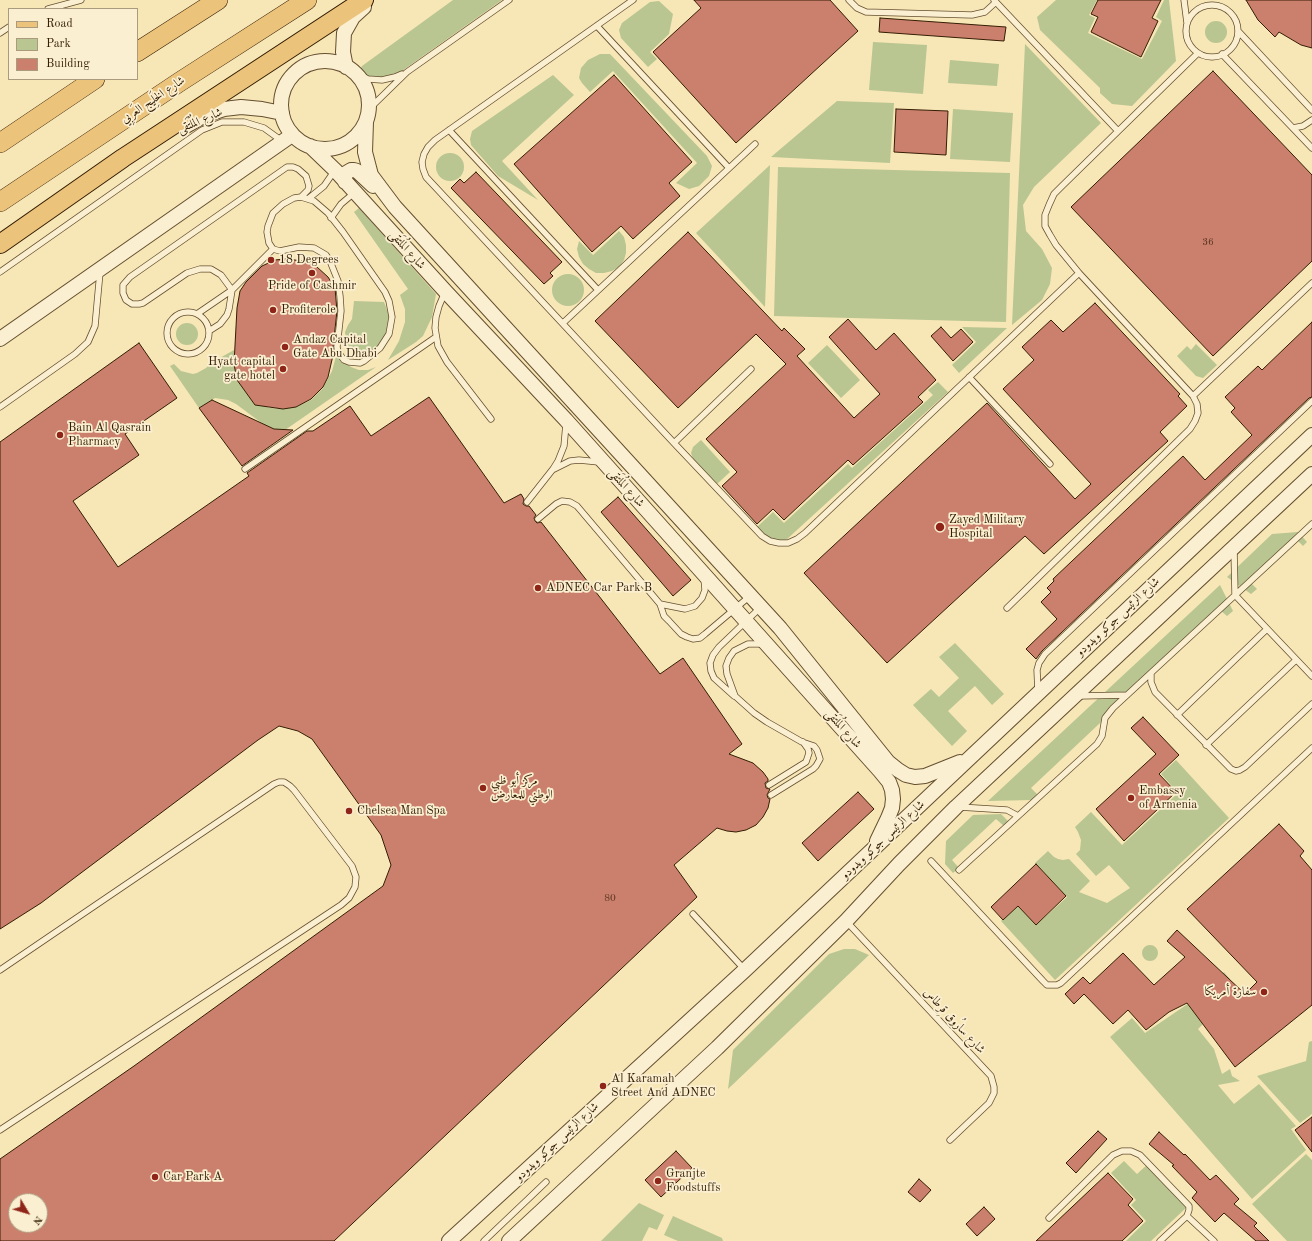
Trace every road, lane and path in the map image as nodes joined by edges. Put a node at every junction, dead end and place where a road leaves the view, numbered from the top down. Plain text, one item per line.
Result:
1 (81, 0) edge
2 (218, 0) edge
3 (307, 0) edge
4 (364, 0) edge
5 (372, 0) edge
6 (509, 0) edge
7 (634, 0) edge
8 (849, 0) edge
9 (1184, 0) edge
10 (1210, 0) edge
11 (995, 1) edge
12 (1217, 6) junction
13 (52, 8) edge
14 (597, 26) junction
15 (1187, 27) junction
16 (1238, 31) junction
17 (138, 51) edge
18 (1198, 53) junction
19 (1222, 54) junction
20 (350, 70) junction
21 (408, 72) junction
22 (94, 80) edge
23 (1312, 110) edge
24 (282, 113) junction
25 (367, 116) junction
26 (1312, 120) edge
27 (1293, 128) junction
28 (449, 130) junction
29 (1118, 131) junction
30 (287, 138) junction
31 (0, 143) edge
32 (755, 144) dead end
33 (310, 146) junction
34 (1312, 148) edge
35 (123, 158) junction
36 (729, 168) junction
37 (335, 170) junction
38 (345, 182) junction
39 (354, 193) junction
40 (301, 197) junction
41 (308, 199) junction
42 (0, 202) edge
43 (395, 207) junction
44 (331, 218) junction
45 (0, 244) edge
46 (273, 250) junction
47 (101, 268) junction
48 (0, 272) edge
49 (1079, 273) junction
50 (1312, 283) edge
51 (232, 290) junction
52 (598, 290) junction
53 (446, 292) junction
54 (197, 314) junction
55 (563, 323) junction
56 (209, 331) junction
57 (436, 337) junction
58 (0, 339) edge
59 (751, 369) dead end
60 (969, 377) junction
61 (1193, 396) junction
62 (1312, 401) edge
63 (0, 407) edge
64 (491, 419) dead end
65 (566, 420) junction
66 (1312, 434) edge
67 (674, 443) junction
68 (605, 464) junction
69 (1050, 464) dead end
70 (245, 469) dead end
71 (553, 469) junction
72 (1312, 474) edge
73 (527, 502) dead end
74 (538, 519) dead end
75 (1312, 524) edge
76 (1234, 547) junction
77 (704, 574) junction
78 (1235, 595) junction
79 (751, 596) junction
80 (660, 604) junction
81 (761, 607) junction
82 (1007, 608) dead end
83 (736, 609) junction
84 (746, 620) junction
85 (1267, 629) junction
86 (767, 644) junction
87 (1296, 660) junction
88 (1152, 673) junction
89 (1312, 676) edge
90 (1039, 693) junction
91 (1127, 695) junction
92 (735, 696) junction
93 (1076, 696) junction
94 (1312, 704) edge
95 (1177, 715) junction
96 (802, 742) junction
97 (1206, 745) junction
98 (1312, 748) edge
99 (969, 759) junction
100 (769, 784) dead end
101 (771, 795) dead end
102 (956, 807) junction
103 (1018, 816) junction
104 (874, 849) junction
105 (931, 861) dead end
106 (959, 870) dead end
107 (692, 914) dead end
108 (846, 921) junction
109 (0, 970) edge
110 (745, 970) junction
111 (0, 1130) edge
112 (950, 1140) dead end
113 (546, 1182) dead end
114 (1187, 1216) junction
115 (1049, 1218) dead end
116 (449, 1241) edge
117 (484, 1241) edge
118 (509, 1241) edge
119 (1160, 1241) edge
120 (1214, 1241) edge

1 - 13 lane
2 - 17 highway
3 - 42 highway, شارع الخَلِيج العَربِي
4 - 35 main road
5 - 20 street
6 - 21 lane
7 - 14 lane
8 - 11 lane
9 - 15 lane
10 - 12 lane
11 - 29 lane
12 - 15 lane
12 - 16 lane
14 - 28 lane
14 - 36 lane
15 - 18 lane
16 - 19 lane
16 - 23 lane
18 - 19 lane
18 - 29 lane
19 - 27 lane
20 - 21 lane
20 - 24 street
20 - 25 street
21 - 25 lane
22 - 31 highway
24 - 30 street
24 - 35 street, شارع المُلْتَقى
25 - 33 street
25 - 43 street, شارع المُلتَقى
26 - 27 lane
27 - 34 lane
28 - 52 lane
28 - 55 lane
29 - 49 lane
30 - 33 street
30 - 47 street
30 - 48 lane
32 - 36 lane
33 - 37 street, شارع المُلتَقى
35 - 45 main road
36 - 52 lane
37 - 38 street, شارع المُلتَقى
37 - 41 lane
38 - 39 street, شارع المُلتَقى
38 - 43 street
39 - 44 lane
39 - 53 street, شارع المُلتَقى
40 - 41 lane
40 - 46 lane
40 - 51 lane
41 - 44 lane
43 - 79 street, شارع المُلتَقى
44 - 46 lane
46 - 51 lane
47 - 58 street
47 - 63 lane
49 - 60 lane
49 - 61 lane
50 - 61 lane
51 - 54 lane
51 - 56 lane
52 - 55 lane
53 - 57 lane
53 - 65 street, شارع المُلتَقى
54 - 56 lane
54 - 56 lane
55 - 67 lane
57 - 64 lane
57 - 70 lane
59 - 67 lane
60 - 67 lane
60 - 69 lane
61 - 82 lane
62 - 90 lane
65 - 68 street, شارع المُلتَقى
65 - 71 lane
66 - 90 street, شارع الرئيس جوكو ويدودو
68 - 71 lane
68 - 77 street, شارع المُلتَقى
71 - 73 lane
72 - 76 street
74 - 80 lane
75 - 78 lane
76 - 78 lane
76 - 93 street
77 - 80 lane
77 - 83 street, شارع المُلتَقى
78 - 85 lane
78 - 88 lane
79 - 81 street, شارع المُلتَقى
79 - 83 lane
80 - 83 lane
81 - 84 lane
81 - 99 street, شارع المُلتَقى
83 - 84 street, شارع المُلتَقى
84 - 86 street, شارع المُلتَقى
84 - 92 lane
85 - 87 lane
85 - 95 lane
86 - 92 lane
86 - 104 street, شارع المُلتَقى
87 - 89 lane
87 - 97 lane
88 - 91 lane
88 - 95 lane
90 - 99 street, شارع الرئيس جوكو ويدودو
91 - 93 lane
91 - 103 lane
92 - 96 lane
93 - 102 street
94 - 97 lane
95 - 97 lane
96 - 100 lane
96 - 101 lane
98 - 105 lane
99 - 104 street, شارع الرئيس جوكو ويدودو
102 - 103 lane
102 - 108 street
103 - 106 lane
104 - 110 street, شارع الرئيس جوكو ويدودو
107 - 110 lane
108 - 112 lane, شارع سارُوق قِرطاس
108 - 118 street
109 - 111 lane
110 - 116 street, شارع الرئيس جوكو ويدودو
113 - 117 lane
114 - 115 lane
114 - 119 lane
114 - 120 lane

